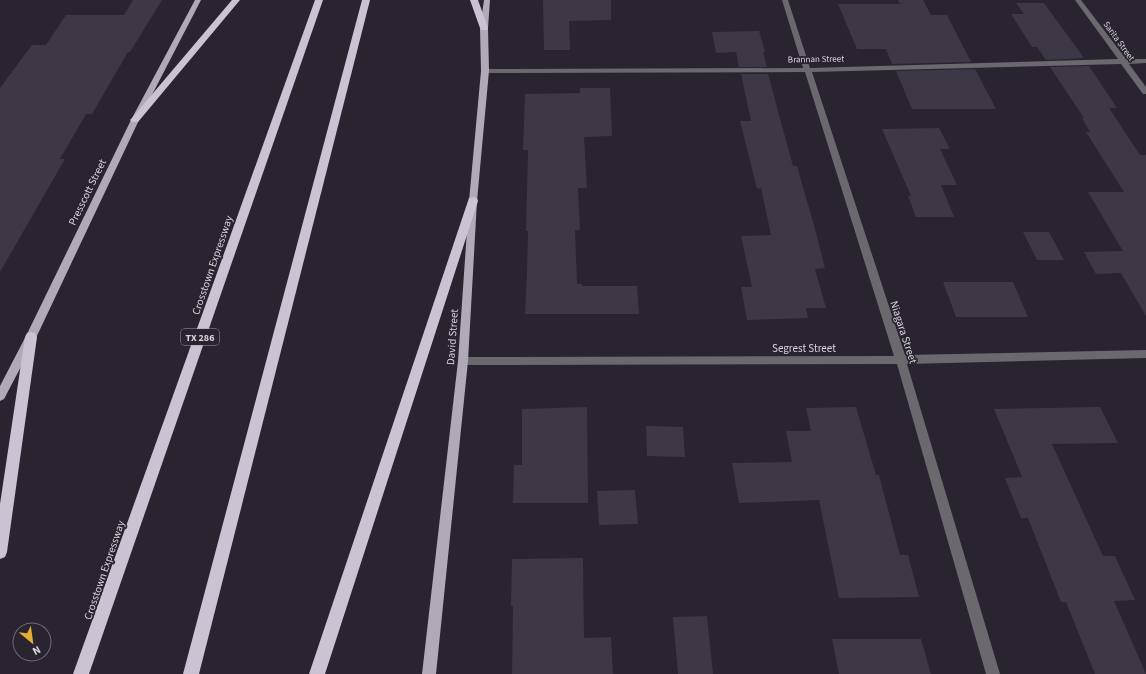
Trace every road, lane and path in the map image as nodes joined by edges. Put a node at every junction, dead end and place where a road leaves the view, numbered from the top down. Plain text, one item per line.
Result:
1 (198, 0) edge
2 (236, 0) edge
3 (319, 0) edge
4 (366, 0) edge
5 (474, 0) edge
6 (487, 0) edge
7 (785, 0) edge
8 (1078, 0) edge
9 (484, 28) junction
10 (1122, 61) junction
11 (1146, 61) edge
12 (808, 70) junction
13 (486, 71) junction
14 (1146, 92) edge
15 (135, 120) junction
16 (472, 201) junction
17 (31, 337) junction
18 (1146, 354) edge
19 (463, 360) junction
20 (901, 360) junction
21 (0, 396) edge
22 (0, 552) edge
23 (81, 674) edge
24 (191, 674) edge
25 (317, 674) edge
26 (429, 674) edge
27 (993, 674) edge

1 - 15 main road, Presscott Street
2 - 15 highway
3 - 23 highway, Crosstown Expressway / TX 286
4 - 24 highway
5 - 9 highway
6 - 9 main road, David Street
7 - 12 street, Niagara Street
8 - 10 street, Sarita Street
9 - 13 main road, David Street
10 - 11 street, Brannan Street
10 - 12 street, Brannan Street
10 - 14 street, Sarita Street
12 - 13 street, Brannan Street
12 - 20 street, Niagara Street
13 - 16 main road, David Street
15 - 17 main road, Presscott Street
16 - 19 main road, David Street
16 - 25 highway
17 - 21 main road, Presscott Street
17 - 22 highway
18 - 20 street, Segrest Street
19 - 20 street, Segrest Street
19 - 26 main road, David Street
20 - 27 street, Niagara Street

